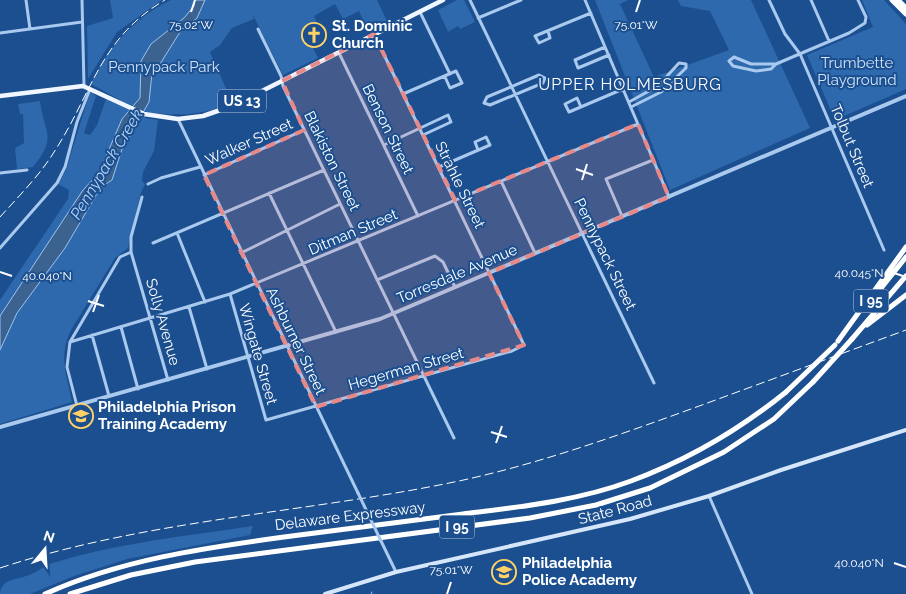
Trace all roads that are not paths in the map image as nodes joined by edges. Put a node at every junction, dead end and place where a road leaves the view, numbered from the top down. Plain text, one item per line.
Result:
1 (26, 0) edge
2 (82, 0) edge
3 (444, 0) edge
4 (470, 0) edge
5 (521, 0) edge
6 (585, 0) edge
7 (770, 0) edge
8 (811, 0) edge
9 (858, 0) edge
10 (892, 0) edge
11 (898, 0) edge
12 (906, 8) edge
13 (420, 12) junction
14 (591, 13) junction
15 (906, 14) edge
16 (478, 18) junction
17 (82, 22) junction
18 (30, 29) junction
19 (258, 29) dead end
20 (548, 31) junction
21 (0, 33) edge
22 (374, 34) junction
23 (829, 41) junction
24 (605, 47) junction
25 (338, 52) junction
26 (800, 54) junction
27 (609, 55) junction
28 (776, 64) junction
29 (450, 74) junction
30 (445, 77) junction
31 (282, 81) junction
32 (84, 86) junction
33 (512, 86) junction
34 (90, 88) junction
35 (623, 89) junction
36 (403, 94) junction
37 (516, 94) junction
38 (0, 96) edge
39 (906, 96) edge
40 (628, 102) junction
41 (581, 107) junction
42 (631, 107) junction
43 (178, 119) junction
44 (638, 124) junction
45 (832, 127) junction
46 (420, 129) junction
47 (304, 130) junction
48 (423, 135) junction
49 (384, 145) junction
50 (478, 150) junction
51 (653, 160) junction
52 (548, 161) junction
53 (200, 167) junction
54 (439, 167) junction
55 (27, 170) dead end
56 (324, 170) junction
57 (0, 173) edge
58 (204, 175) junction
59 (500, 181) junction
60 (148, 184) dead end
61 (269, 193) junction
62 (142, 197) dead end
63 (669, 197) junction
64 (455, 200) junction
65 (340, 204) junction
66 (222, 212) junction
67 (418, 216) junction
68 (622, 216) junction
69 (287, 230) junction
70 (177, 233) junction
71 (582, 233) junction
72 (358, 241) junction
73 (153, 243) dead end
74 (906, 247) edge
75 (0, 248) edge
76 (884, 250) dead end
77 (131, 252) junction
78 (241, 252) junction
79 (535, 253) junction
80 (906, 257) edge
81 (304, 265) junction
82 (489, 272) junction
83 (906, 276) edge
84 (377, 280) junction
85 (256, 284) junction
86 (455, 287) junction
87 (230, 294) junction
88 (906, 295) edge
89 (206, 302) junction
90 (189, 307) junction
91 (393, 313) junction
92 (150, 318) junction
93 (121, 327) junction
94 (336, 332) junction
95 (92, 335) junction
96 (854, 337) junction
97 (70, 342) junction
98 (836, 343) junction
99 (524, 345) joint
100 (286, 346) junction
101 (247, 357) junction
102 (207, 369) junction
103 (424, 376) junction
104 (168, 380) junction
105 (654, 383) dead end
106 (138, 389) junction
107 (110, 396) junction
108 (77, 406) junction
109 (316, 407) junction
110 (265, 420) joint
111 (0, 427) edge
112 (906, 430) edge
113 (454, 438) dead end
114 (709, 496) junction
115 (396, 572) junction
116 (45, 594) edge
117 (70, 594) edge
118 (325, 594) edge
119 (752, 594) edge

1 - 18 street
2 - 17 street
3 - 13 main road, US 13
4 - 16 street, Pennypack Street
5 - 16 street
6 - 14 street
7 - 26 street, Tolbut Street
8 - 23 street
9 - 23 street
10 - 15 highway
11 - 12 highway
13 - 22 main road, US 13
13 - 29 street
14 - 20 street
14 - 24 street
16 - 33 street, Pennypack Street
17 - 18 street
17 - 32 street
18 - 21 street
19 - 31 street, Blakiston Street
20 - 20 street
22 - 25 main road, US 13
22 - 36 street, Strahle Street
23 - 26 street
24 - 27 street
24 - 27 street
25 - 31 main road, US 13
25 - 49 street, Benson Street
26 - 28 street
26 - 45 street, Tolbut Street
27 - 35 street
28 - 28 street
29 - 30 street
29 - 30 street
30 - 36 street
31 - 43 main road, US 13
31 - 47 street, Blakiston Street
32 - 34 main road, US 13
32 - 38 main road, US 13
33 - 37 street, Pennypack Street
33 - 37 street
33 - 37 street
34 - 43 main road, US 13
34 - 75 street
35 - 40 street
35 - 41 street
36 - 46 street, Strahle Street
37 - 52 street, Pennypack Street
39 - 45 street, Torresdale Avenue
40 - 42 street
40 - 42 street
41 - 41 street
42 - 44 street
43 - 53 street, Ashburner Street
44 - 51 street
44 - 52 street, Ditman Street
45 - 63 street, Torresdale Avenue
45 - 76 street, Tolbut Street
46 - 48 street, Strahle Street
46 - 48 street
46 - 49 street
47 - 56 street, Blakiston Street
47 - 58 street, Walker Street
48 - 54 street, Strahle Street
49 - 67 street, Benson Street
50 - 50 street
50 - 54 street
51 - 63 street
51 - 68 street
52 - 59 street, Ditman Street
52 - 71 street, Pennypack Street
53 - 58 street, Ashburner Street
53 - 60 street, Walker Street
54 - 64 street, Strahle Street
55 - 57 street
56 - 61 street
56 - 65 street, Blakiston Street
58 - 66 street, Ashburner Street
59 - 64 street, Ditman Street
59 - 79 street
61 - 66 street
61 - 69 street
62 - 77 street
63 - 68 street, Torresdale Avenue
64 - 67 street, Ditman Street
64 - 82 street, Strahle Street
65 - 69 street
65 - 72 street, Blakiston Street
66 - 70 street
66 - 78 street, Ashburner Street
67 - 72 street, Ditman Street
68 - 71 street, Torresdale Avenue
69 - 78 street
69 - 81 street
70 - 73 street
70 - 89 street
71 - 79 street, Torresdale Avenue
71 - 105 street, Pennypack Street
72 - 81 street, Ditman Street
72 - 84 street, Blakiston Street
74 - 98 highway
77 - 92 street, Solly Avenue
77 - 97 street
78 - 85 street, Ashburner Street
79 - 82 street, Torresdale Avenue
80 - 98 highway, Delaware Expressway / I 95
81 - 85 street, Ditman Street
81 - 94 street
82 - 86 street, Torresdale Avenue
82 - 99 street, Strahle Street
83 - 96 highway, Delaware Expressway / I 95
84 - 86 street
84 - 91 street, Blakiston Street
85 - 87 street, Ditman Street
85 - 100 street, Ashburner Street
86 - 91 street, Torresdale Avenue
87 - 89 street, Ditman Street
87 - 101 street, Wingate Street
88 - 96 highway
89 - 90 street, Ditman Street
90 - 92 street, Ditman Street
90 - 102 street
91 - 94 street, Torresdale Avenue
91 - 103 street, Blakiston Street
92 - 93 street, Ditman Street
92 - 104 street, Solly Avenue
93 - 95 street, Ditman Street
93 - 106 street
94 - 100 street, Torresdale Avenue
95 - 97 street, Ditman Street
95 - 107 street
96 - 117 highway, Delaware Expressway / I 95, bridge
97 - 108 street
98 - 116 highway, Delaware Expressway / I 95, bridge
99 - 103 street, Hegerman Street
100 - 101 street, Torresdale Avenue
100 - 109 street, Ashburner Street
101 - 102 street, Torresdale Avenue
101 - 110 street, Wingate Street
102 - 104 street, Torresdale Avenue
103 - 109 street, Hegerman Street
103 - 113 street, Blakiston Street
104 - 106 street, Torresdale Avenue
106 - 107 street, Torresdale Avenue
107 - 108 street, Torresdale Avenue
108 - 111 street, Torresdale Avenue
109 - 110 street, Hegerman Street
109 - 115 street, Ashburner Street, bridge
112 - 114 main road, State Road
114 - 115 main road, State Road
114 - 119 street
115 - 118 main road, State Road

